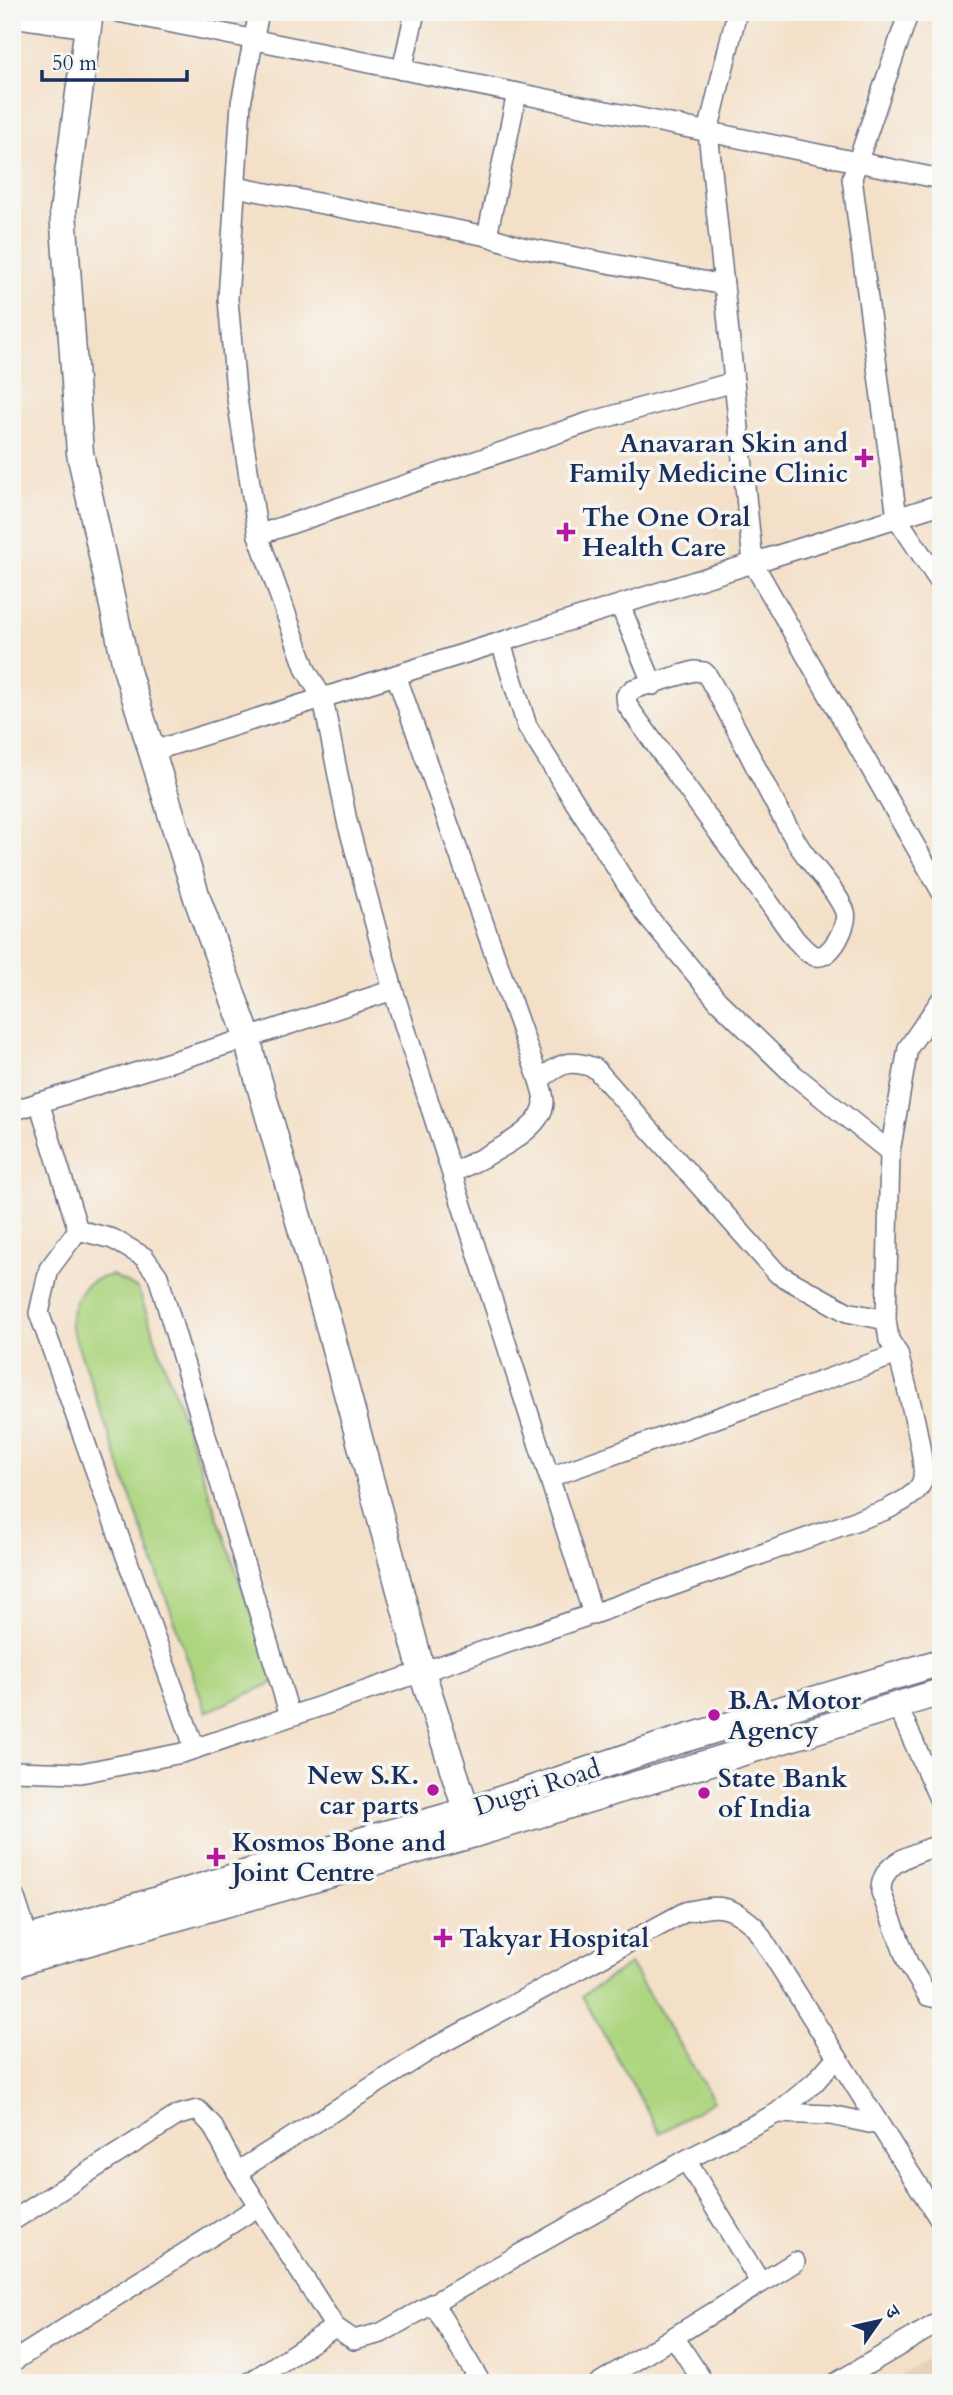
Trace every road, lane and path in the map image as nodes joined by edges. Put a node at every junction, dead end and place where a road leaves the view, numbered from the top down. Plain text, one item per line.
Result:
1 (118, 12) edge
2 (259, 12) edge
3 (415, 12) edge
4 (737, 12) edge
5 (909, 12) edge
6 (12, 17) edge
7 (89, 20) edge
8 (254, 40) junction
9 (402, 70) junction
10 (517, 93) junction
11 (708, 132) junction
12 (857, 162) junction
13 (941, 179) edge
14 (236, 187) junction
15 (487, 236) junction
16 (724, 285) junction
17 (734, 382) junction
18 (941, 505) edge
19 (897, 518) junction
20 (258, 535) junction
21 (753, 564) junction
22 (941, 584) edge
23 (620, 605) junction
24 (501, 643) junction
25 (397, 676) junction
26 (653, 685) junction
27 (323, 699) junction
28 (150, 752) junction
29 (941, 891) edge
30 (393, 990) junction
31 (941, 1000) edge
32 (248, 1038) junction
33 (539, 1080) junction
34 (39, 1102) junction
35 (12, 1111) edge
36 (890, 1152) junction
37 (453, 1173) junction
38 (78, 1230) junction
39 (886, 1320) junction
40 (898, 1354) junction
41 (551, 1477) junction
42 (593, 1614) junction
43 (941, 1662) edge
44 (422, 1672) junction
45 (941, 1692) edge
46 (897, 1705) junction
47 (290, 1716) junction
48 (195, 1749) junction
49 (12, 1772) edge
50 (941, 1803) edge
51 (471, 1822) junction
52 (941, 1844) edge
53 (12, 1900) edge
54 (20, 1952) edge
55 (941, 1999) edge
56 (837, 2057) junction
57 (777, 2113) junction
58 (879, 2125) junction
59 (687, 2160) junction
60 (237, 2172) junction
61 (259, 2206) junction
62 (12, 2221) edge
63 (941, 2222) edge
64 (795, 2262) dead end
65 (760, 2282) junction
66 (433, 2304) junction
67 (941, 2321) edge
68 (335, 2328) junction
69 (674, 2337) junction
70 (12, 2362) edge
71 (249, 2383) edge
72 (481, 2383) edge
73 (598, 2383) edge
74 (704, 2383) edge
75 (836, 2383) edge

1 - 8 street
2 - 8 street
3 - 9 street
4 - 11 street
5 - 12 street
6 - 7 street
7 - 28 street
8 - 9 street
8 - 14 street
9 - 10 street
10 - 11 street
10 - 15 street
11 - 12 street
11 - 16 street
12 - 13 street
12 - 19 street
14 - 15 street
14 - 20 street
15 - 16 street
16 - 17 street
17 - 20 street
17 - 21 street
18 - 19 street
19 - 21 street
19 - 22 street
20 - 27 street
21 - 23 street
21 - 29 street
23 - 24 street
23 - 26 street
24 - 25 street
24 - 36 street
25 - 27 street
25 - 33 street
26 - 26 street
27 - 28 street
27 - 30 street
28 - 32 street
30 - 32 street
30 - 37 street
31 - 36 street
32 - 34 street
32 - 44 street
33 - 37 street
33 - 39 street
34 - 35 street
34 - 38 street
36 - 39 street
37 - 41 street
38 - 47 street
38 - 48 street
39 - 40 street
40 - 41 street
40 - 42 street
41 - 42 street
42 - 44 street
43 - 51 street, Dugri Road
44 - 47 street
44 - 51 street
45 - 46 street, Dugri Road
46 - 50 street
46 - 51 street, Dugri Road
47 - 48 street
48 - 49 street
51 - 54 street, Dugri Road
52 - 55 street
53 - 54 street
56 - 57 street
56 - 58 street
56 - 60 street
57 - 58 street
57 - 59 street
58 - 63 street
59 - 65 street
59 - 66 street
60 - 61 street
60 - 62 street
61 - 68 street
61 - 70 street
64 - 65 street
65 - 69 street
66 - 68 street
66 - 72 street
67 - 75 street
68 - 71 street
69 - 73 street
69 - 74 street

